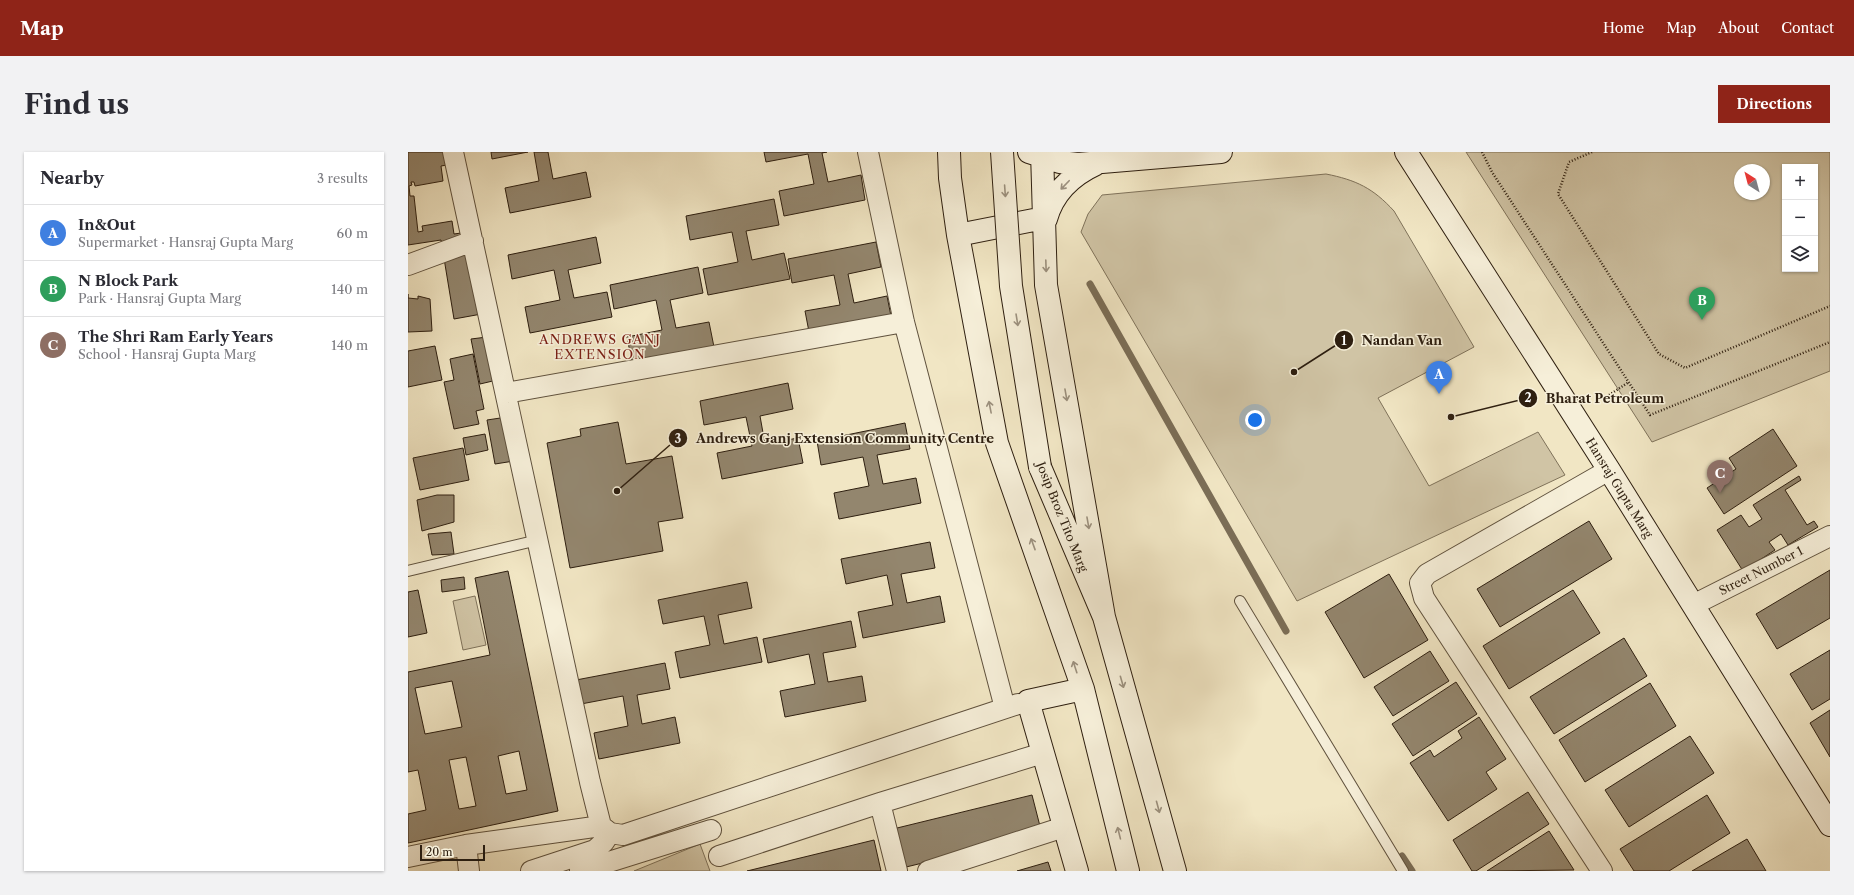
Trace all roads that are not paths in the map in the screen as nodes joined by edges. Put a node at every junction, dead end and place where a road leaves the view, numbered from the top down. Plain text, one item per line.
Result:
1 (453, 152) edge
2 (868, 152) edge
3 (949, 152) edge
4 (1002, 152) edge
5 (1221, 152) edge
6 (1406, 152) edge
7 (1037, 154) edge
8 (1097, 164) junction
9 (1044, 223) junction
10 (958, 234) junction
11 (474, 241) junction
12 (408, 265) edge
13 (904, 322) junction
14 (506, 393) junction
15 (1609, 470) junction
16 (1830, 536) edge
17 (538, 540) junction
18 (408, 571) edge
19 (1240, 601) dead end
20 (1693, 605) junction
21 (1104, 617) junction
22 (1082, 689) junction
23 (1028, 701) junction
24 (1005, 708) junction
25 (1043, 753) junction
26 (880, 803) junction
27 (705, 808) junction
28 (1830, 825) edge
29 (1064, 827) junction
30 (606, 829) junction
31 (711, 830) junction
32 (466, 845) junction
33 (408, 857) edge
34 (722, 863) edge
35 (469, 871) edge
36 (531, 871) edge
37 (580, 871) edge
38 (897, 871) edge
39 (928, 871) edge
40 (1077, 871) edge
41 (1128, 871) edge
42 (1175, 871) edge
43 (1403, 871) edge
44 (1602, 871) edge

1 - 11 street
2 - 13 street
3 - 10 main road
4 -> 21 main road, Josip Broz Tito Marg, bridge
5 - 8 main road
6 - 15 main road, Hansraj Gupta Marg
7 - 8 main road
7 - 9 main road
8 -> 9 main road
9 - 10 main road
9 -> 21 main road
22 -> 10 main road
11 - 12 street
11 - 14 street
13 - 14 street
13 - 24 street
14 - 17 street
15 - 20 main road, Hansraj Gupta Marg
15 - 44 street
16 - 20 street, Street Number 1
17 - 18 lane
17 - 30 street
19 - 43 lane
20 - 28 main road, Hansraj Gupta Marg
21 -> 42 main road, Josip Broz Tito Marg
22 - 23 main road
41 -> 22 main road
23 - 24 street
23 - 25 main road
24 - 27 street
25 - 26 street
25 - 29 main road
26 - 34 street
26 - 38 street
27 - 30 street
27 - 31 street
29 - 39 street
29 - 40 main road
30 - 32 street
30 - 36 street
31 - 34 street
31 - 37 street
32 - 33 street
32 - 35 street

